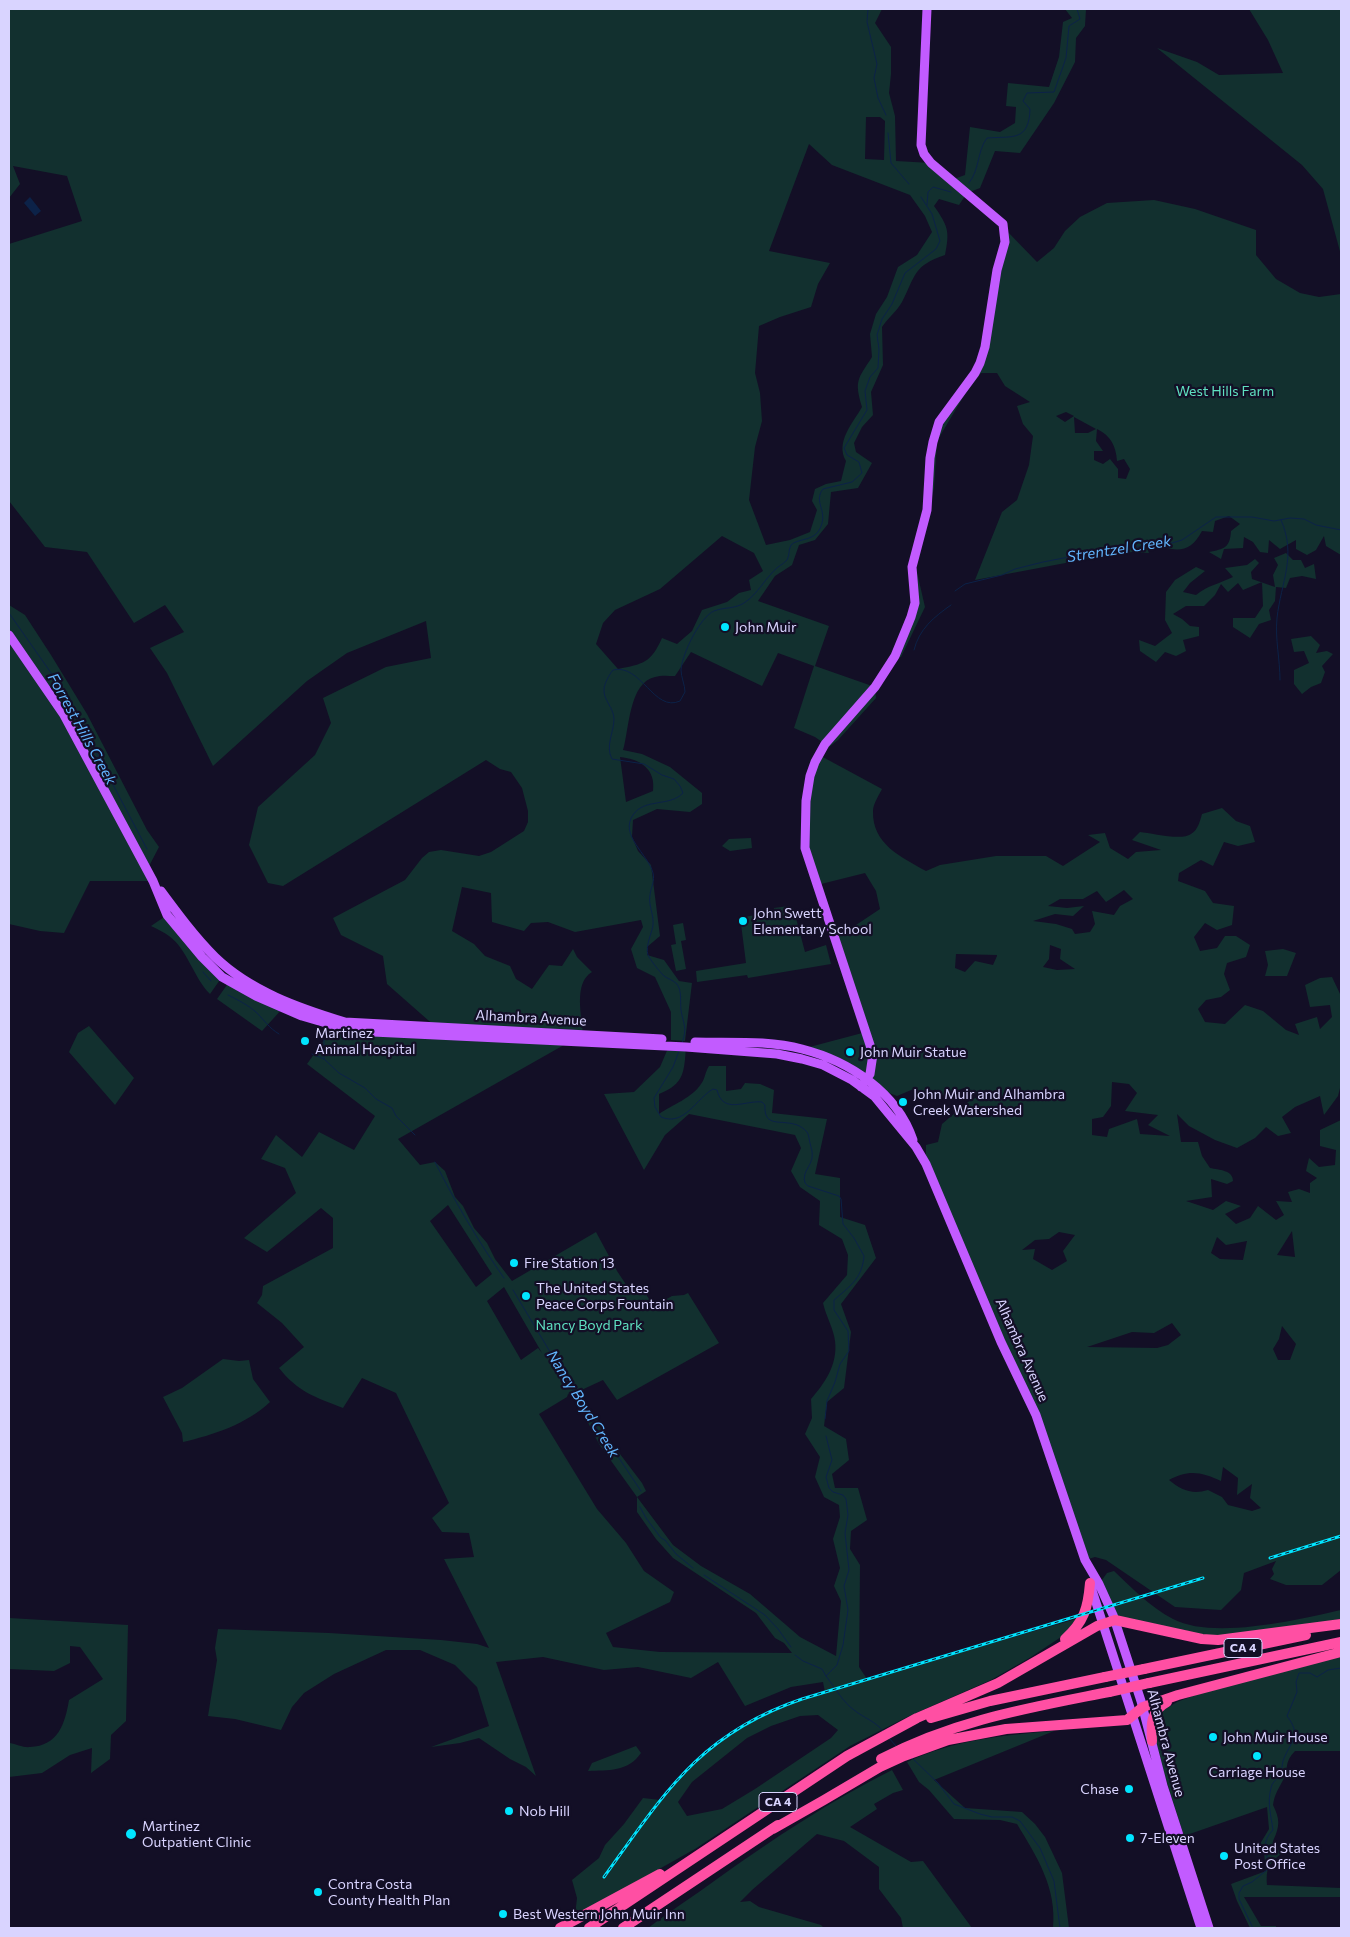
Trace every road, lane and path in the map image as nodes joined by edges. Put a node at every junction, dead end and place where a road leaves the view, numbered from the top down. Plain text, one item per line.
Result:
1 (928, 9) edge
2 (9, 635) edge
3 (864, 1083) junction
4 (1089, 1568) junction
5 (1090, 1583) junction
6 (1115, 1620) junction
7 (1103, 1625) junction
8 (1341, 1626) edge
9 (1341, 1642) edge
10 (1051, 1652) junction
11 (1341, 1652) edge
12 (1178, 1695) junction
13 (1143, 1707) junction
14 (1132, 1716) junction
15 (906, 1726) junction
16 (1152, 1741) junction
17 (914, 1747) junction
18 (690, 1860) junction
19 (685, 1887) junction
20 (560, 1928) edge
21 (589, 1928) edge
22 (623, 1928) edge
23 (636, 1928) edge
24 (1201, 1928) edge
25 (1209, 1928) edge

1 - 3 main road
2 - 3 main road, Alhambra Avenue
3 - 4 main road, Alhambra Avenue
4 - 5 main road, Alhambra Avenue
4 - 6 main road, Alhambra Avenue
5 - 7 main road, Alhambra Avenue
5 - 10 highway
6 - 7 highway
6 - 8 highway
6 - 13 main road, Alhambra Avenue
7 - 10 highway
7 - 14 main road, Alhambra Avenue
8 - 15 highway, CA 4, bridge
9 - 17 highway, CA 4, bridge
10 - 15 highway
11 - 12 highway
12 - 13 highway
12 - 16 highway
13 - 14 highway
13 - 16 main road, Alhambra Avenue
14 - 17 highway
14 - 24 main road, Alhambra Avenue
15 - 18 highway, CA 4
16 - 25 main road, Alhambra Avenue
17 - 19 highway, CA 4
18 - 20 highway
18 - 21 highway, CA 4
19 - 22 highway, CA 4
19 - 23 highway

